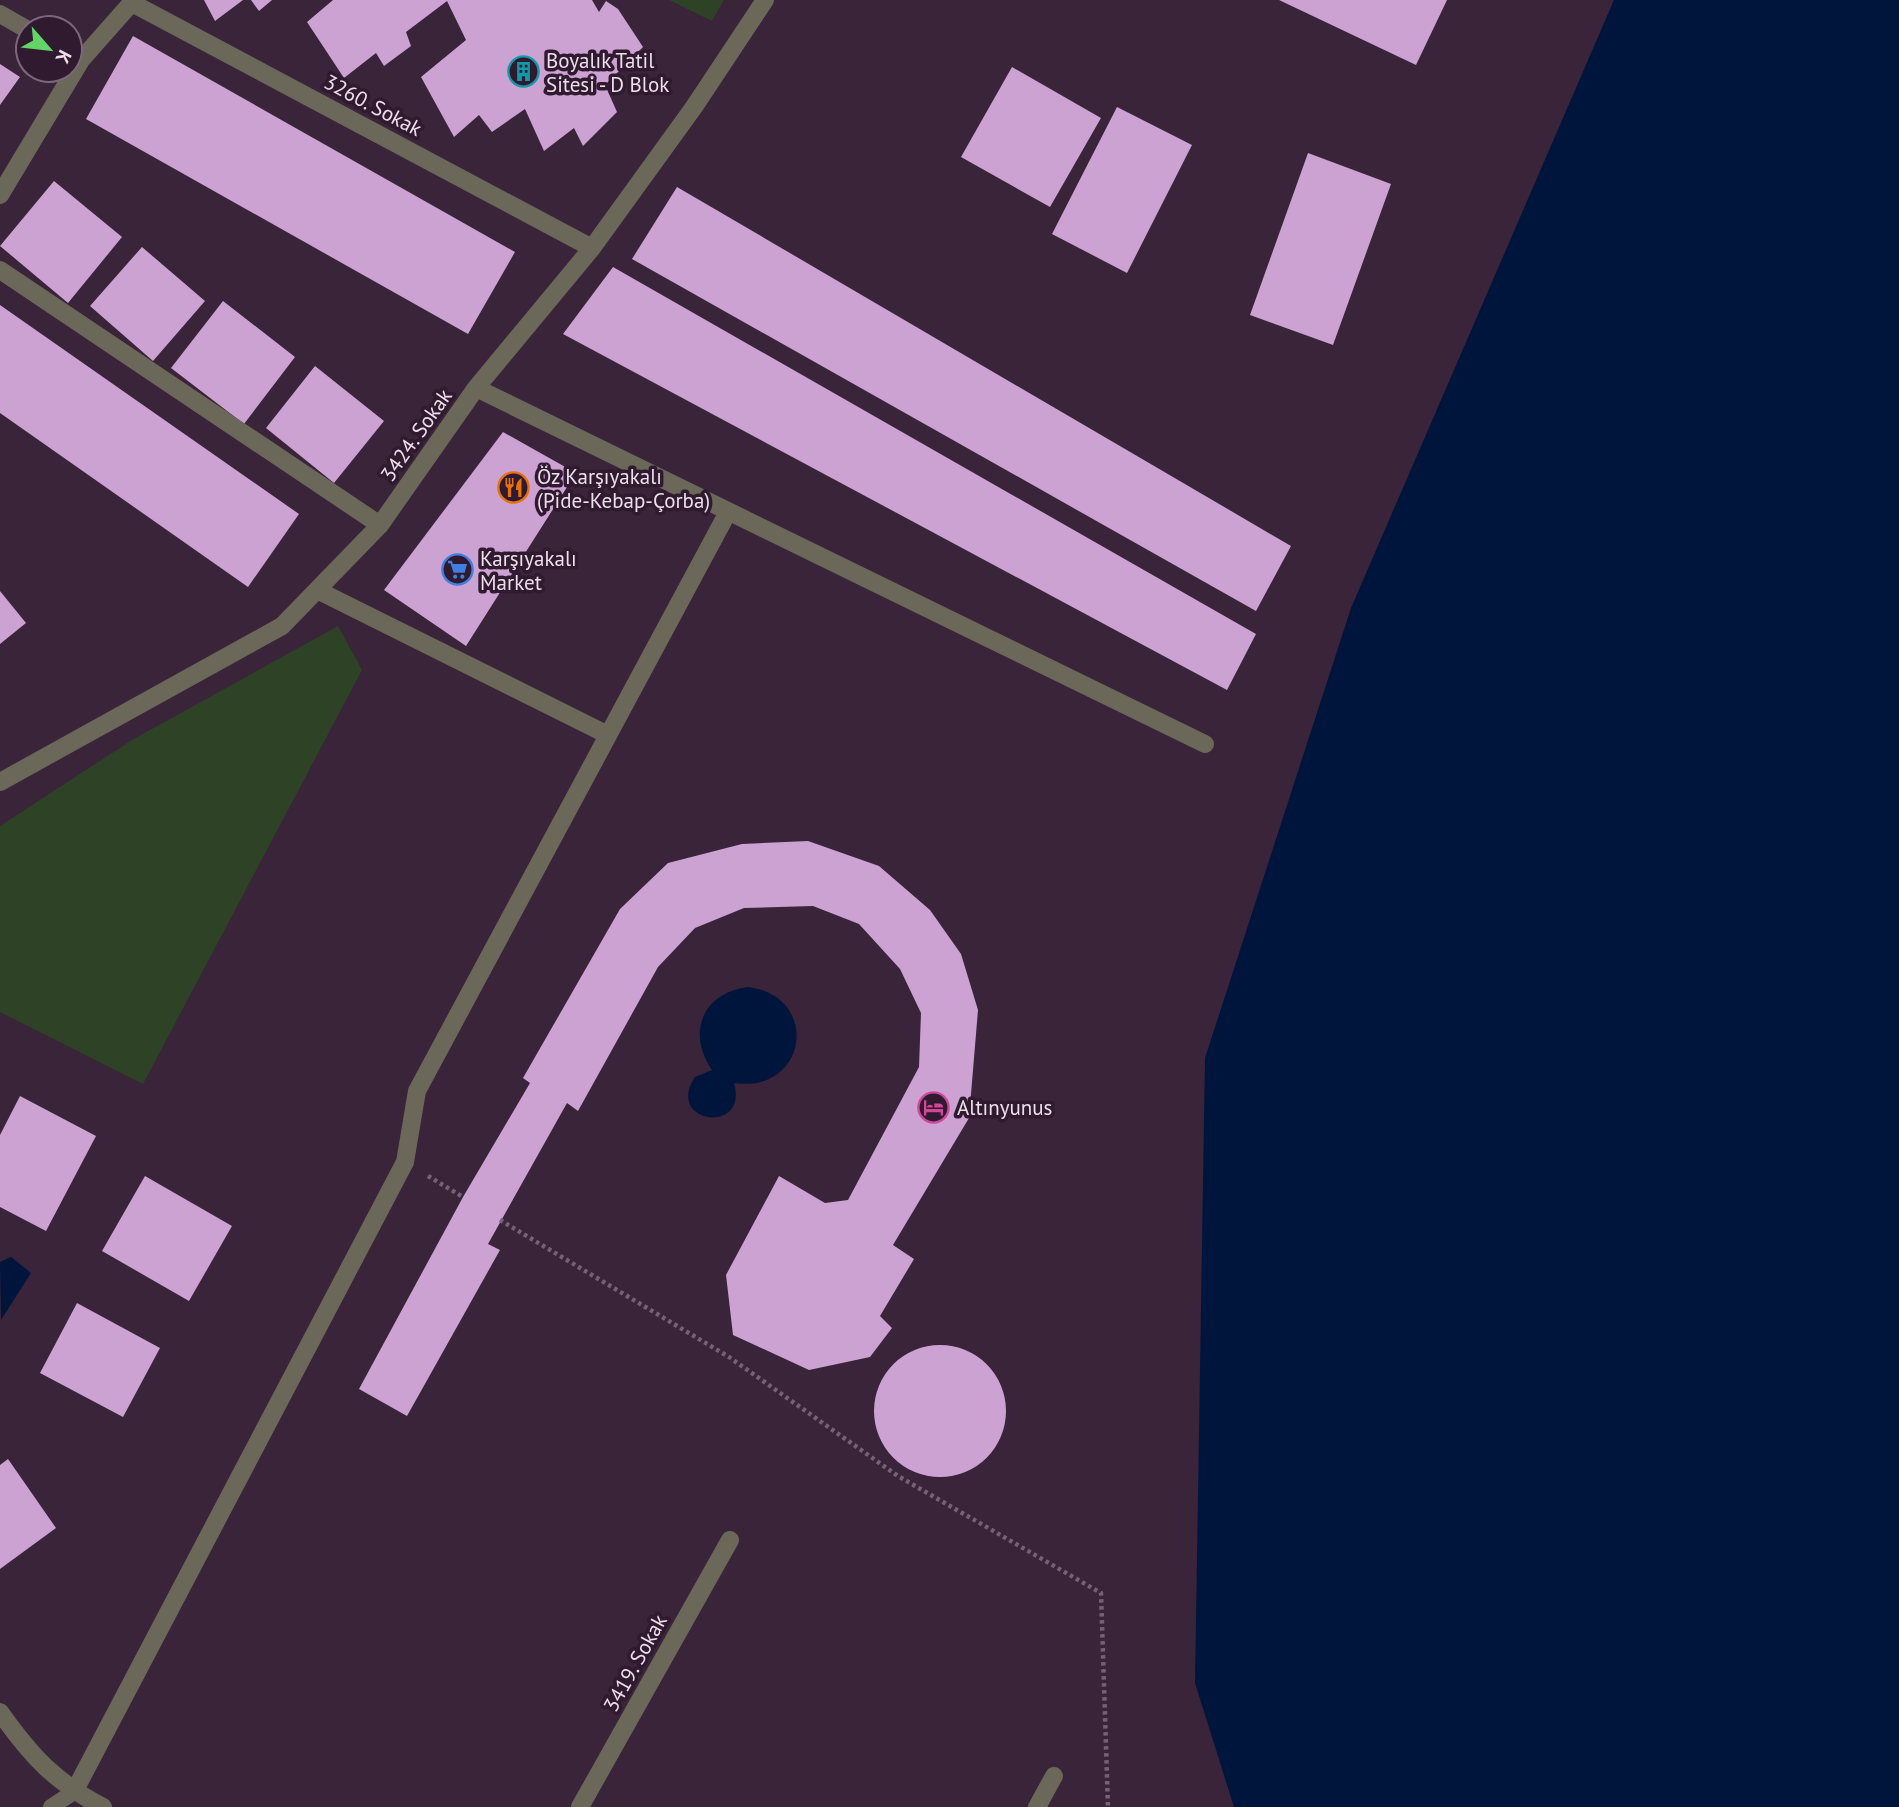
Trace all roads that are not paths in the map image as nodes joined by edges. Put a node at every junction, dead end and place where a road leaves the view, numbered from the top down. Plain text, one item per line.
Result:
1 (765, 0) edge
2 (133, 1) edge
3 (84, 48) edge
4 (60, 84) edge
5 (0, 195) edge
6 (592, 248) junction
7 (0, 270) edge
8 (476, 388) junction
9 (728, 512) junction
10 (380, 525) junction
11 (317, 590) junction
12 (608, 735) junction
13 (1205, 744) dead end
14 (0, 782) edge
15 (730, 1541) dead end
16 (0, 1712) edge
17 (1054, 1776) dead end
18 (74, 1792) junction
19 (51, 1807) edge
20 (103, 1807) edge
21 (580, 1807) edge
22 (1037, 1807) edge

1 - 6 street, 3424. Sokak
2 - 3 street
2 - 6 street, 3260. Sokak
4 - 5 street
6 - 8 street, 3424. Sokak
7 - 10 street
8 - 9 street
8 - 10 street, 3424. Sokak
9 - 12 street
9 - 13 street
10 - 11 street, 3424. Sokak
11 - 12 street
11 - 14 street, 3424. Sokak
12 - 18 street
15 - 21 street, 3419. Sokak
16 - 18 street
17 - 22 street
18 - 19 lane
18 - 20 street

